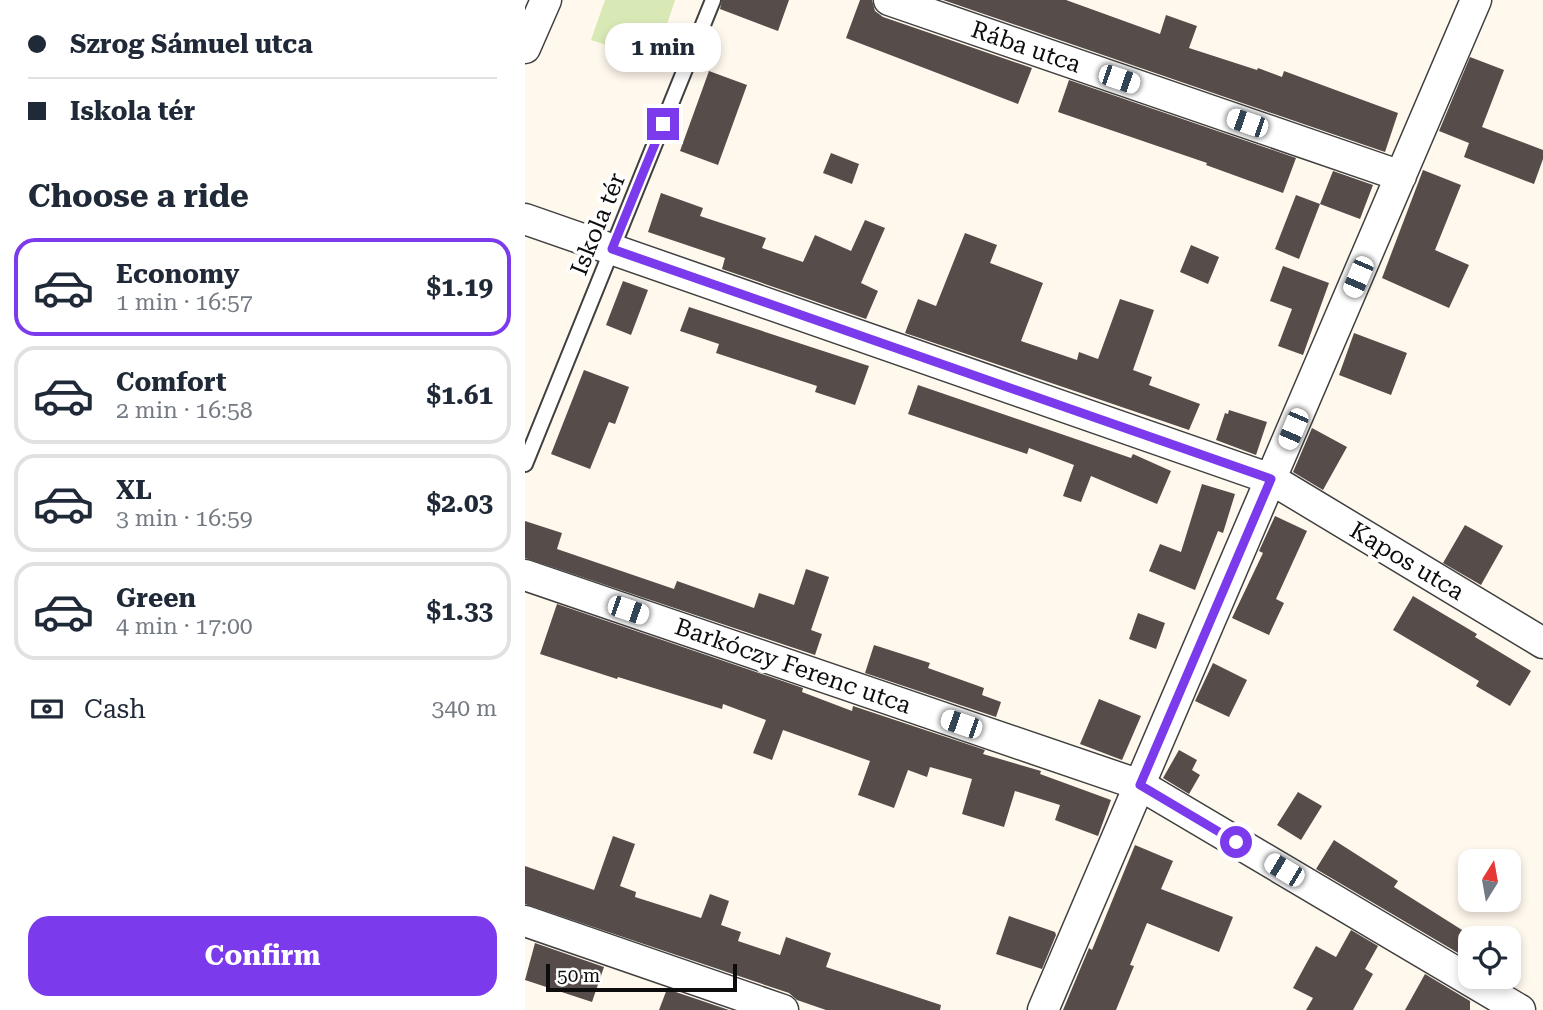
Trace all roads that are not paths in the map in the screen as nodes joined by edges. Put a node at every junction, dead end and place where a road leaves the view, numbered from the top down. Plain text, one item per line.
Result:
1 (546, 0) edge
2 (713, 0) edge
3 (889, 0) edge
4 (1476, 0) edge
5 (525, 48) edge
6 (1401, 176) junction
7 (525, 219) edge
8 (612, 249) junction
9 (525, 464) edge
10 (1271, 479) junction
11 (525, 575) edge
12 (1543, 643) edge
13 (1140, 785) junction
14 (525, 921) edge
15 (1505, 1006) edge
16 (783, 1010) edge
17 (1043, 1010) edge

1 - 5 street
2 - 8 lane, Iskola tér
3 - 6 street, Rába utca
4 - 6 street
6 - 10 street
7 - 8 street, Kapos utca
8 - 9 lane, Iskola tér
8 - 10 street, Kapos utca
10 - 12 street, Kapos utca
10 - 13 street
11 - 13 street, Barkóczy Ferenc utca
13 - 15 street, Barkóczy Ferenc utca
13 - 17 street
14 - 16 street

